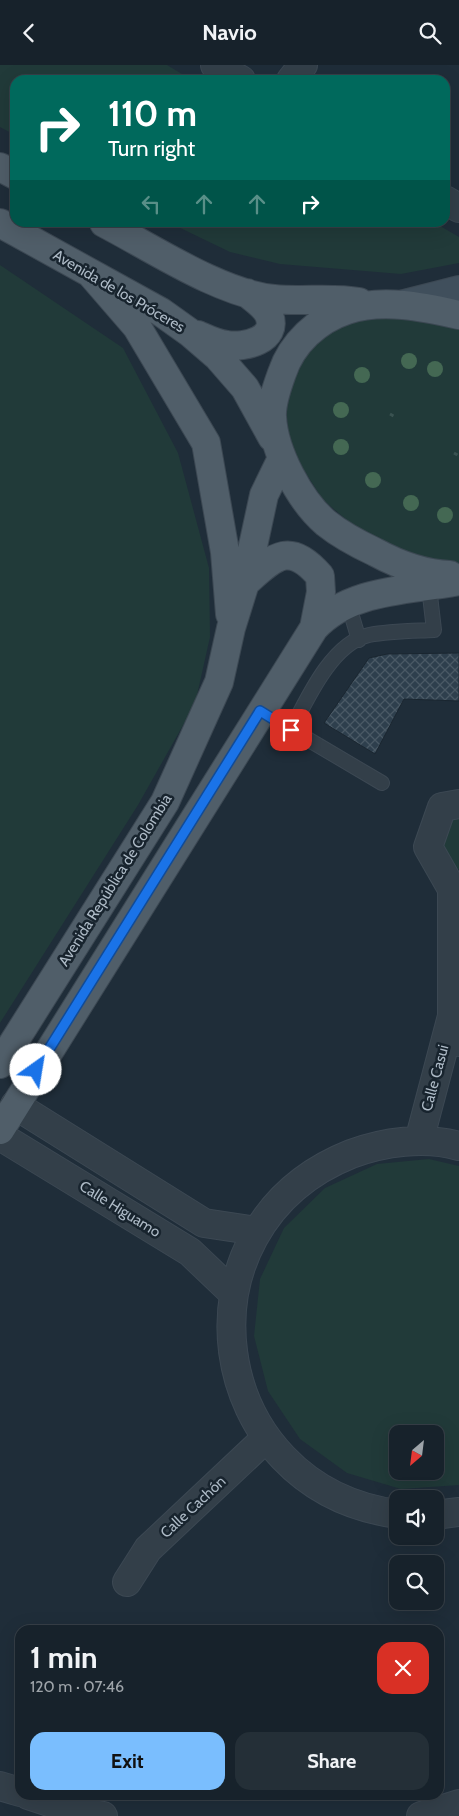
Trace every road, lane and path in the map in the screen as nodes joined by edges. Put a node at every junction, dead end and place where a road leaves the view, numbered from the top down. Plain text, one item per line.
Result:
1 (215, 65) edge
2 (232, 75) edge
3 (0, 223) edge
4 (112, 227) edge
5 (92, 275) junction
6 (459, 290) edge
7 (247, 293) junction
8 (404, 304) junction
9 (375, 306) junction
10 (459, 315) edge
11 (190, 332) junction
12 (390, 414) dead end
13 (397, 418) dead end
14 (280, 452) junction
15 (454, 453) dead end
16 (459, 455) edge
17 (459, 575) edge
18 (459, 581) edge
19 (246, 583) junction
20 (429, 587) junction
21 (348, 603) junction
22 (231, 628) junction
23 (314, 628) junction
24 (359, 640) junction
25 (260, 711) junction
26 (291, 730) junction
27 (382, 783) dead end
28 (459, 804) edge
29 (455, 887) edge
30 (455, 971) edge
31 (452, 1016) junction
32 (459, 1043) edge
33 (0, 1065) edge
34 (16, 1105) junction
35 (0, 1130) edge
36 (0, 1135) edge
37 (419, 1141) junction
38 (459, 1146) edge
39 (257, 1231) junction
40 (233, 1293) junction
41 (266, 1438) junction
42 (459, 1512) edge
43 (389, 1513) edge
44 (444, 1514) edge
45 (127, 1581) dead end
46 (0, 1786) edge
47 (15, 1790) edge
48 (43, 1800) edge
49 (459, 1804) edge
50 (103, 1816) edge
51 (421, 1816) edge

1 - 2 street
3 - 5 main road, Avenida de los Próceres
4 - 7 main road
5 - 11 main road, Avenida de los Próceres
5 - 22 main road
6 - 8 main road
7 - 9 main road
7 - 11 main road
8 - 9 main road
8 - 10 main road
9 - 14 main road
11 - 14 main road, Avenida de los Próceres
12 - 13 path
14 - 17 main road, Avenida de los Próceres
14 - 19 main road, Avenida República de Colombia
15 - 16 path
18 - 20 main road
19 - 22 main road, Avenida República de Colombia
19 - 23 main road
20 - 21 main road
20 - 24 lane
21 - 23 main road
21 - 24 lane
22 - 33 main road, Avenida República de Colombia
23 - 25 main road
24 - 26 lane
25 - 26 lane
25 - 34 main road
26 - 27 lane
28 - 29 street, Calle Casui
29 - 30 street, Calle Casui
30 - 31 street, Calle Casui
31 - 32 street, Calle Casui
31 - 37 street, Calle Casui
34 - 35 main road
34 - 39 street
36 - 40 street, Calle Higuamo
37 - 38 street
37 - 39 street
39 - 40 street
40 - 41 street
41 - 43 street
41 - 45 street, Calle Cachón
42 - 44 street
46 - 47 street
48 - 50 street
49 - 51 street

